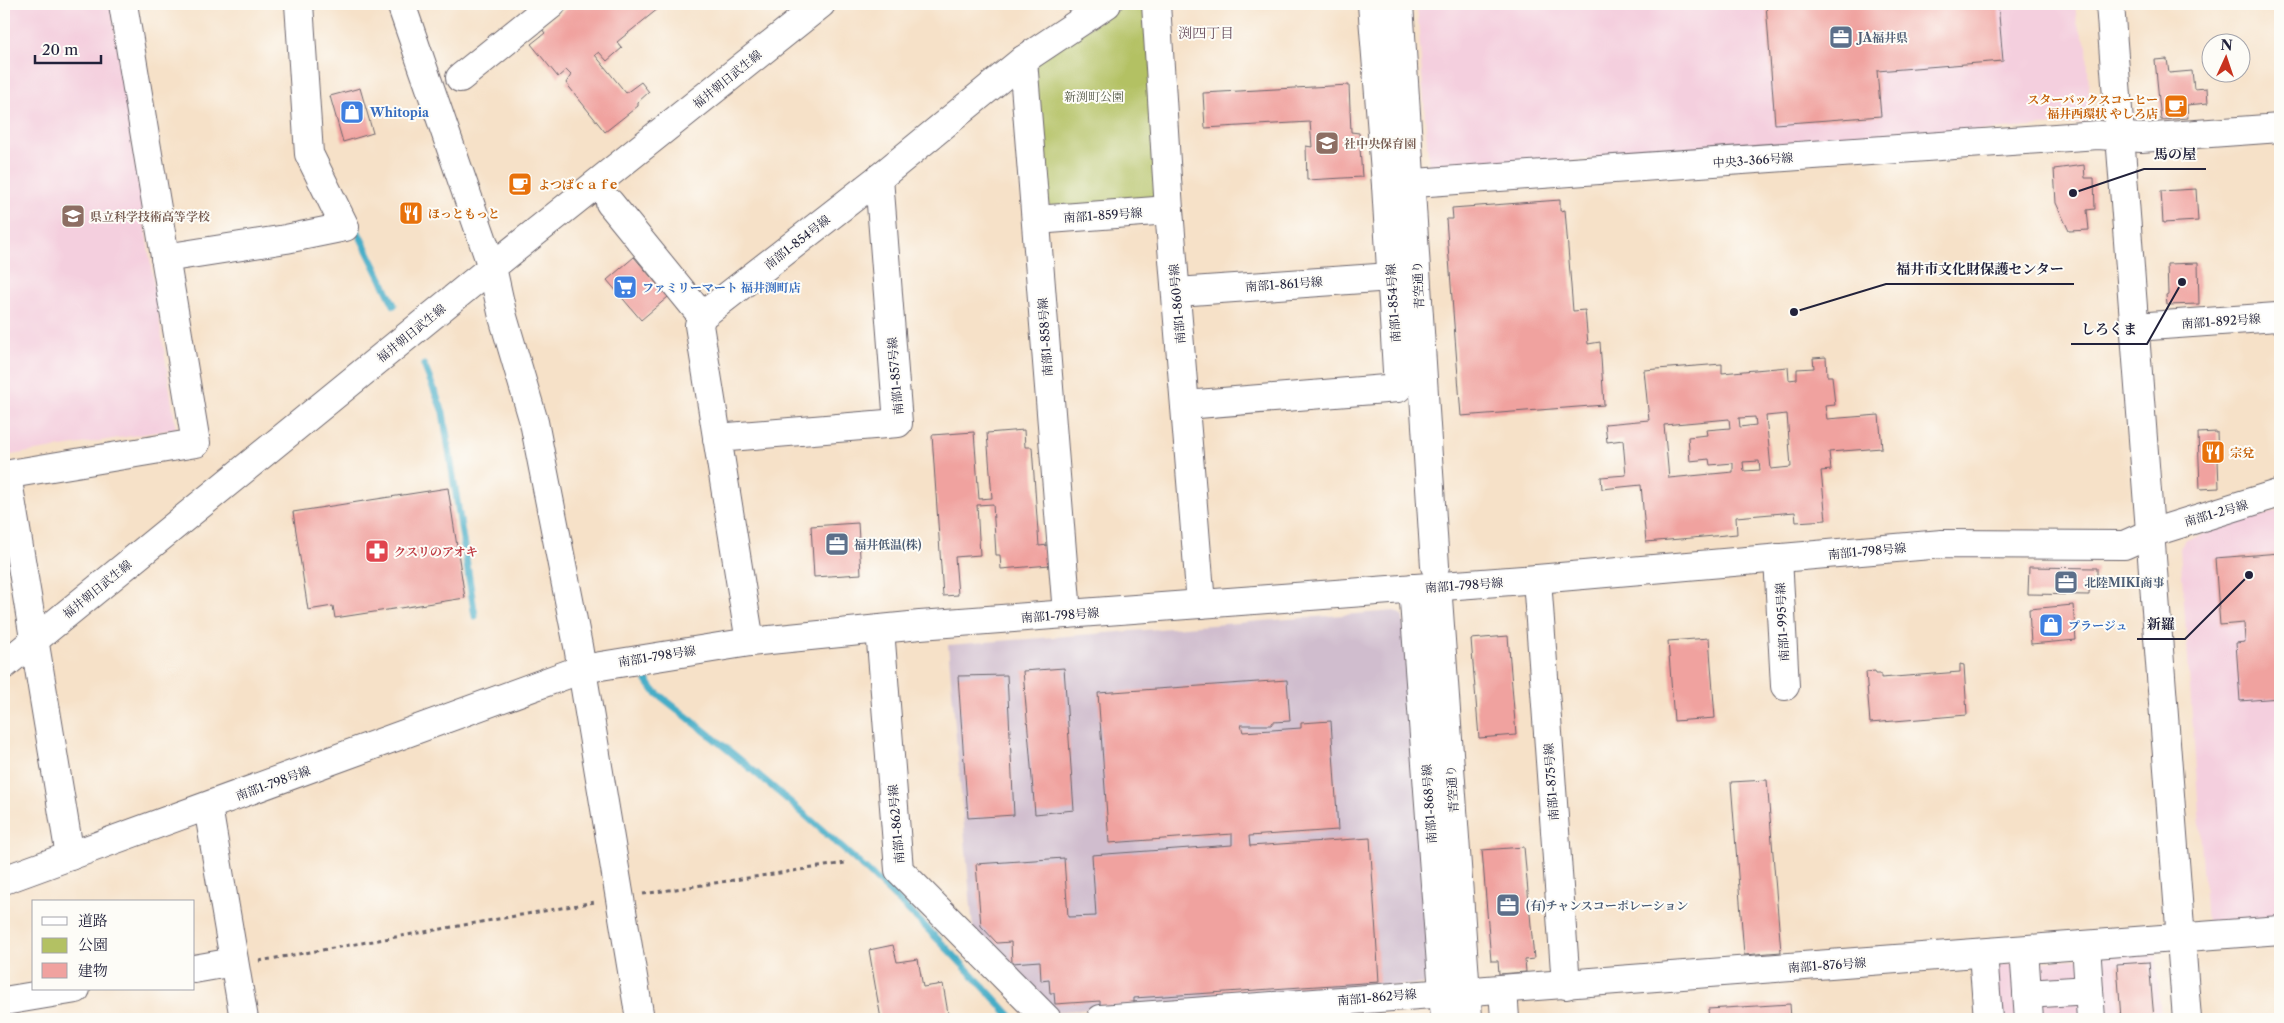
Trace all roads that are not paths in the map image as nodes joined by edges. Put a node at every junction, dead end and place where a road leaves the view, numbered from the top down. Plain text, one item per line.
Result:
1 (123, 4) edge
2 (299, 4) edge
3 (401, 4) edge
4 (552, 4) edge
5 (821, 4) edge
6 (1156, 4) edge
7 (1372, 4) edge
8 (1400, 4) edge
9 (2110, 4) edge
10 (1092, 7) edge
11 (1023, 60) junction
12 (460, 78) dead end
13 (2280, 128) edge
14 (2120, 136) junction
15 (878, 178) junction
16 (1399, 185) junction
17 (610, 203) dead end
18 (1169, 210) junction
19 (1036, 220) junction
20 (165, 258) junction
21 (492, 267) junction
22 (1391, 276) junction
23 (1177, 292) junction
24 (702, 316) junction
25 (2277, 317) dead end
26 (2135, 327) junction
27 (1185, 405) junction
28 (717, 438) junction
29 (5, 475) edge
30 (2280, 493) edge
31 (2151, 533) junction
32 (1778, 558) junction
33 (1435, 566) dead end
34 (1537, 579) junction
35 (1413, 588) junction
36 (1438, 598) dead end
37 (1201, 604) junction
38 (1067, 614) junction
39 (880, 629) junction
40 (35, 640) junction
41 (750, 642) junction
42 (4, 665) edge
43 (582, 669) junction
44 (1785, 686) dead end
45 (208, 807) junction
46 (70, 856) junction
47 (4, 880) edge
48 (2280, 930) edge
49 (2181, 936) junction
50 (2086, 945) junction
51 (2024, 950) junction
52 (1984, 954) junction
53 (234, 962) junction
54 (195, 969) edge
55 (1566, 985) junction
56 (1503, 989) junction
57 (70, 990) edge
58 (2089, 990) junction
59 (1461, 997) edge
60 (4, 1002) edge
61 (2028, 1007) edge
62 (244, 1019) edge
63 (640, 1019) edge
64 (1047, 1019) edge
65 (1101, 1019) edge
66 (1445, 1019) edge
67 (1505, 1019) edge
68 (1988, 1019) edge
69 (2091, 1019) edge
70 (2187, 1019) edge

1 - 20 street
2 - 20 street
3 - 21 street
4 - 12 street
5 - 21 street, 福井朝日武生線
6 - 18 street, 南部1-860号線
7 - 16 street, 南部1-854号線
8 - 16 street, 青空通り
9 - 14 street
10 - 11 street, 南部1-854号線
11 - 15 street, 南部1-854号線
11 - 19 street, 南部1-858号線
13 - 14 street, 中央3-366号線
14 - 16 street, 中央3-366号線
14 - 26 street
15 - 24 street, 南部1-854号線
15 - 28 street, 南部1-857号線
16 - 22 street, 南部1-854号線
16 - 33 street, 青空通り
17 - 24 street
18 - 19 street, 南部1-859号線
18 - 23 street, 南部1-860号線
19 - 38 street, 南部1-858号線
20 - 29 street
21 - 40 street, 福井朝日武生線
21 - 43 street
22 - 23 street, 南部1-861号線
22 - 27 street, 南部1-854号線
23 - 27 street, 南部1-860号線
24 - 28 street
25 - 26 street, 南部1-892号線
26 - 31 street
27 - 37 street, 南部1-860号線
28 - 41 street
29 - 40 street
30 - 31 street, 南部1-2号線
31 - 32 street, 南部1-798号線
31 - 49 street
32 - 34 street, 南部1-798号線
32 - 44 street, 南部1-995号線
34 - 35 street, 南部1-798号線
34 - 55 street, 南部1-875号線
35 - 37 street, 南部1-798号線
35 - 59 street, 南部1-868号線
36 - 59 street, 青空通り
37 - 38 street, 南部1-798号線
38 - 39 street, 南部1-798号線
39 - 41 street, 南部1-798号線
39 - 64 street, 南部1-862号線
40 - 42 street, 福井朝日武生線
40 - 46 street
41 - 43 street, 南部1-798号線
43 - 45 street, 南部1-798号線
43 - 63 street
45 - 46 street, 南部1-798号線
45 - 53 street
46 - 47 street, 南部1-798号線
48 - 49 street, 南部1-876号線
49 - 50 street, 南部1-876号線
49 - 70 street
50 - 51 street, 南部1-876号線
50 - 58 street
51 - 52 street, 南部1-876号線
51 - 61 street
52 - 55 street, 南部1-876号線
52 - 68 street
53 - 54 street
53 - 62 street
55 - 56 street, 南部1-876号線
56 - 59 street, 南部1-862号線
56 - 67 street
57 - 60 street
58 - 61 street
58 - 69 street
59 - 65 street, 南部1-862号線
59 - 66 street, 南部1-868号線

